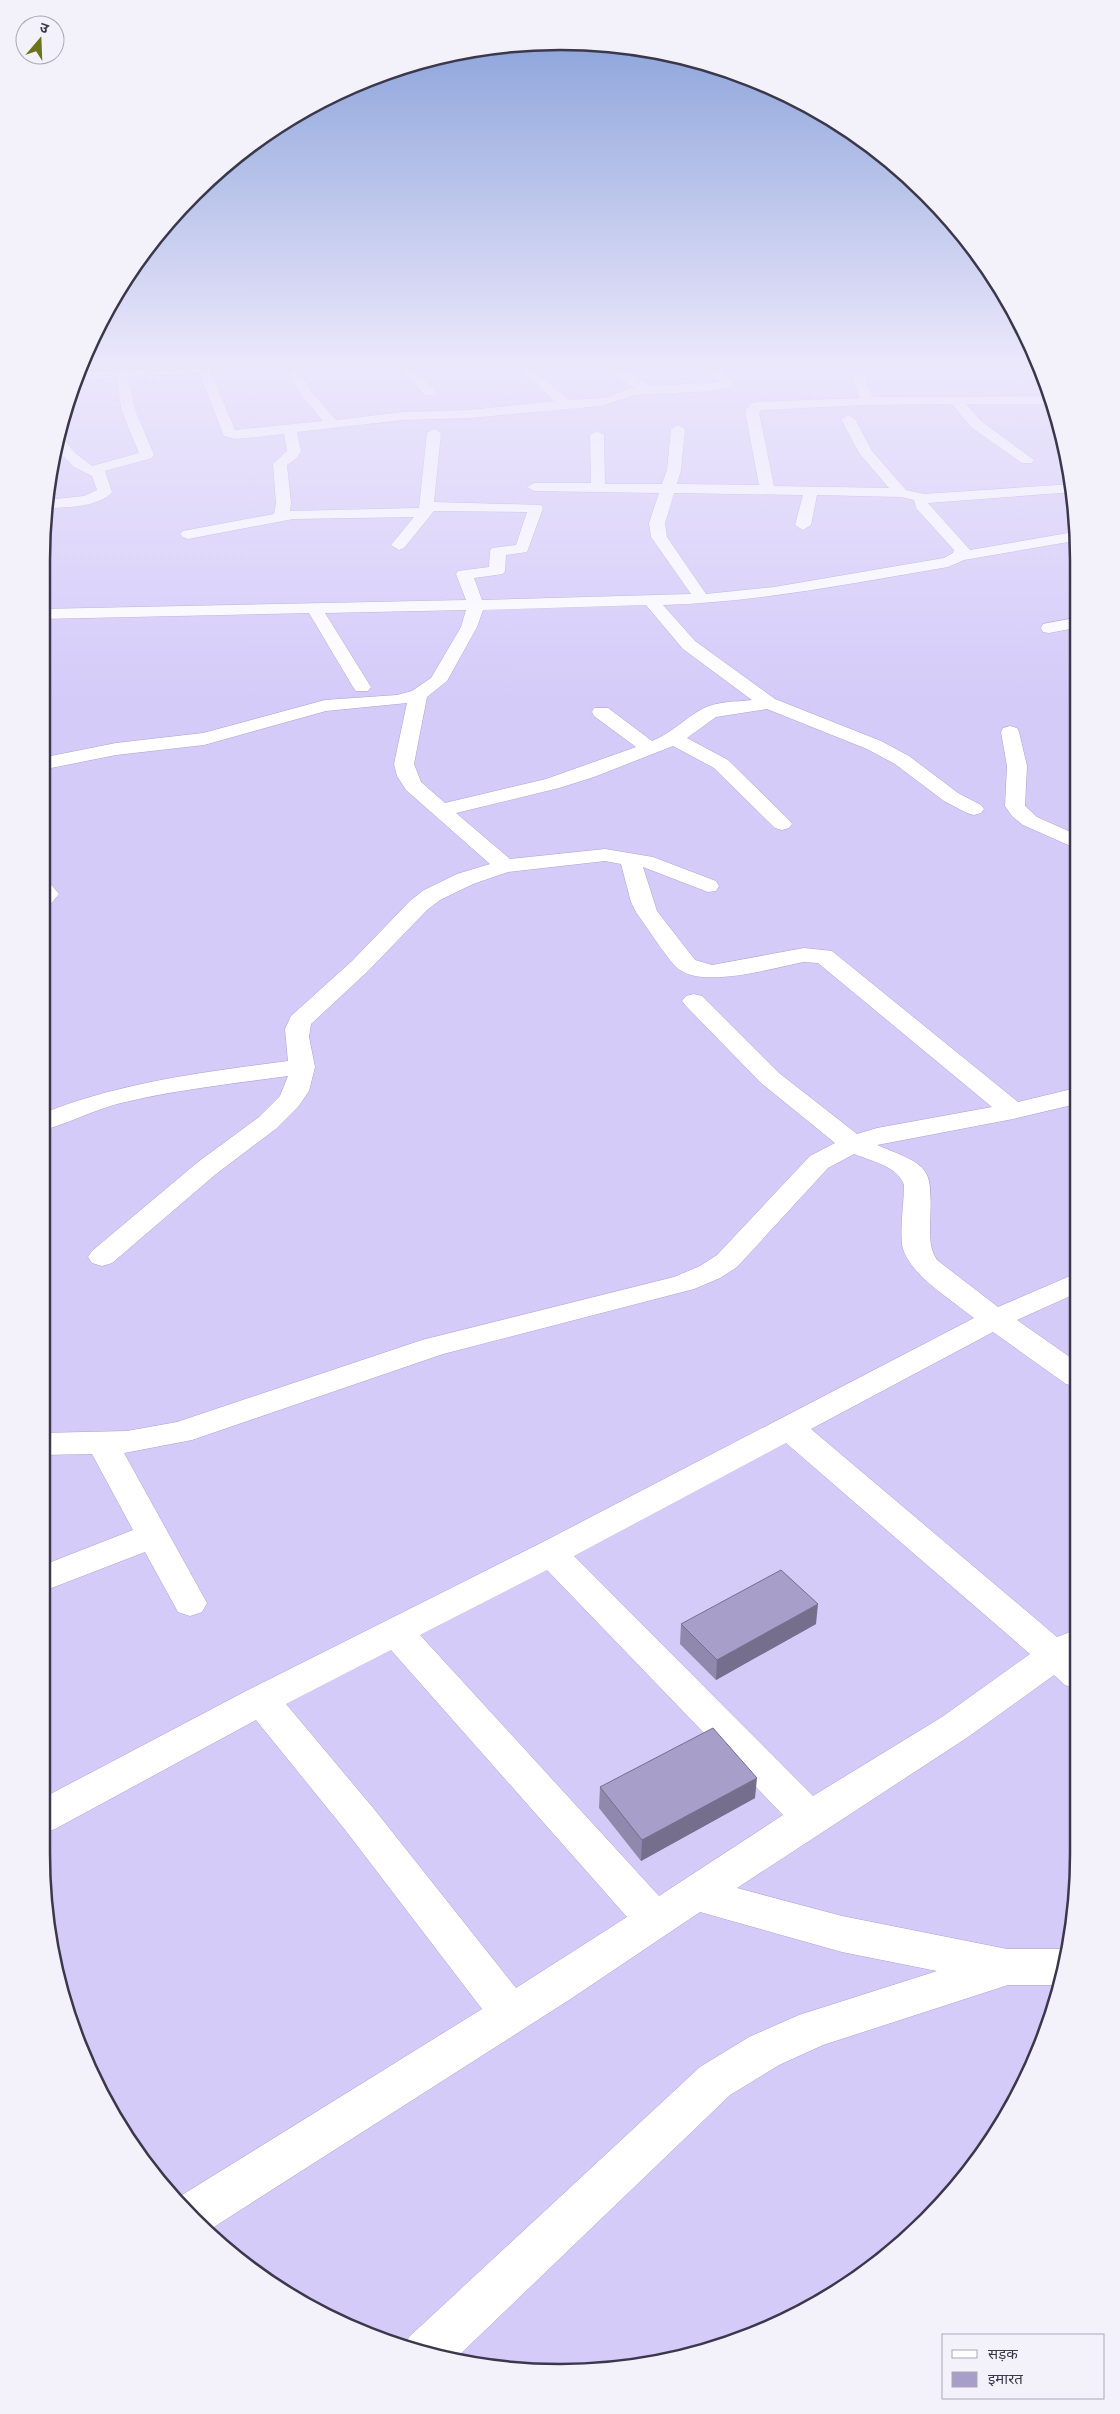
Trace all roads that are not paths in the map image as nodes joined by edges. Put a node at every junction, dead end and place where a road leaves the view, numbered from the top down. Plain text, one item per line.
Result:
1 (99, 475) edge
2 (279, 475) edge
3 (430, 475) edge
4 (598, 475) edge
5 (673, 475) edge
6 (764, 475) edge
7 (885, 475) edge
8 (598, 486) junction
9 (534, 487) dead end
10 (669, 488) junction
11 (767, 489) junction
12 (1065, 489) edge
13 (811, 490) junction
14 (54, 493) edge
15 (901, 493) junction
16 (924, 498) junction
17 (66, 502) junction
18 (53, 503) edge
19 (427, 509) junction
20 (281, 516) junction
21 (804, 525) dead end
22 (188, 534) dead end
23 (1069, 538) edge
24 (399, 545) dead end
25 (960, 556) junction
26 (702, 599) junction
27 (650, 600) junction
28 (476, 605) junction
29 (314, 608) junction
30 (50, 614) edge
31 (1070, 624) edge
32 (1049, 628) dead end
33 (362, 686) dead end
34 (418, 695) junction
35 (769, 703) junction
36 (601, 712) dead end
37 (1010, 732) dead end
38 (674, 739) junction
39 (651, 749) junction
40 (50, 762) edge
41 (974, 809) dead end
42 (441, 810) junction
43 (782, 824) dead end
44 (1070, 840) edge
45 (630, 858) junction
46 (505, 866) junction
47 (708, 886) dead end
48 (694, 1001) dead end
49 (303, 1067) junction
50 (1070, 1097) edge
51 (1013, 1111) junction
52 (50, 1119) edge
53 (854, 1144) junction
54 (102, 1257) dead end
55 (1070, 1285) edge
56 (995, 1319) junction
57 (1070, 1373) edge
58 (788, 1427) junction
59 (102, 1442) junction
60 (50, 1444) edge
61 (153, 1535) junction
62 (551, 1553) junction
63 (50, 1576) edge
64 (190, 1603) dead end
65 (396, 1632) junction
66 (1070, 1658) edge
67 (261, 1700) junction
68 (50, 1813) edge
69 (810, 1818) junction
70 (697, 1894) junction
71 (655, 1920) junction
72 (1008, 1967) junction
73 (1057, 1967) edge
74 (511, 2014) junction
75 (196, 2212) edge
76 (432, 2348) edge

1 - 17 street
2 - 20 street
3 - 19 street
4 - 8 street
5 - 10 street
6 - 11 street
7 - 15 street
8 - 9 street
8 - 10 street
10 - 11 street
10 - 26 street
11 - 13 street
12 - 16 street
13 - 15 street
13 - 21 street
14 - 17 street
15 - 16 street
16 - 25 street
17 - 18 street
19 - 20 street
19 - 24 street
19 - 28 street
20 - 22 street
23 - 25 street
25 - 26 street
26 - 27 street
27 - 28 street
27 - 35 street
28 - 29 street
28 - 34 street
29 - 30 street
29 - 33 street
31 - 32 street
34 - 40 street
34 - 42 street
35 - 38 street
35 - 41 street
36 - 39 street
37 - 44 street
38 - 39 street
38 - 43 street
39 - 42 street
42 - 46 street
45 - 46 street
45 - 47 street
45 - 51 street
46 - 49 street
48 - 53 street
49 - 52 street
49 - 54 street
50 - 51 street
51 - 53 street
53 - 56 street
53 - 59 street
55 - 56 street
56 - 57 street
56 - 58 street
58 - 62 street
58 - 66 street
59 - 60 street
59 - 61 street
61 - 63 street
61 - 64 street
62 - 65 street
62 - 69 street
65 - 67 street
65 - 71 street
66 - 69 street
67 - 68 street
67 - 74 street
69 - 70 street
70 - 71 street
70 - 72 street
71 - 74 street
72 - 73 street
72 - 76 street
74 - 75 street

